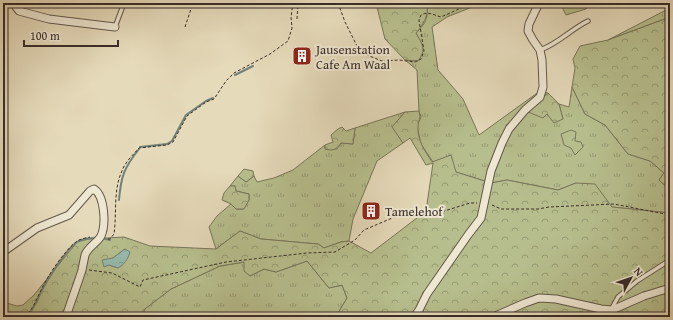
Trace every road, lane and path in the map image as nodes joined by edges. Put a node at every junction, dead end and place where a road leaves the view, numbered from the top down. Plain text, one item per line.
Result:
1 (7, 3) edge
2 (16, 3) edge
3 (124, 3) edge
4 (192, 3) edge
5 (293, 3) edge
6 (298, 3) edge
7 (338, 3) edge
8 (539, 3) edge
9 (470, 4) dead end
10 (3, 7) edge
11 (298, 19) dead end
12 (588, 21) dead end
13 (115, 27) joint
14 (185, 27) dead end
15 (540, 50) junction
16 (485, 203) junction
17 (670, 215) edge
18 (100, 237) junction
19 (3, 252) edge
20 (670, 260) edge
21 (82, 269) junction
22 (670, 288) edge
23 (612, 310) junction
24 (24, 317) edge
25 (66, 317) edge
26 (414, 317) edge
27 (493, 317) edge

1 - 10 path
2 - 13 street
3 - 13 lane
4 - 14 path
5 - 18 path
6 - 11 path
7 - 9 path
8 - 15 street
12 - 15 lane
15 - 16 street
16 - 17 path
16 - 21 path
16 - 26 street
18 - 19 street
18 - 21 street
18 - 24 path
20 - 23 lane
21 - 25 street
22 - 23 street
23 - 27 street

